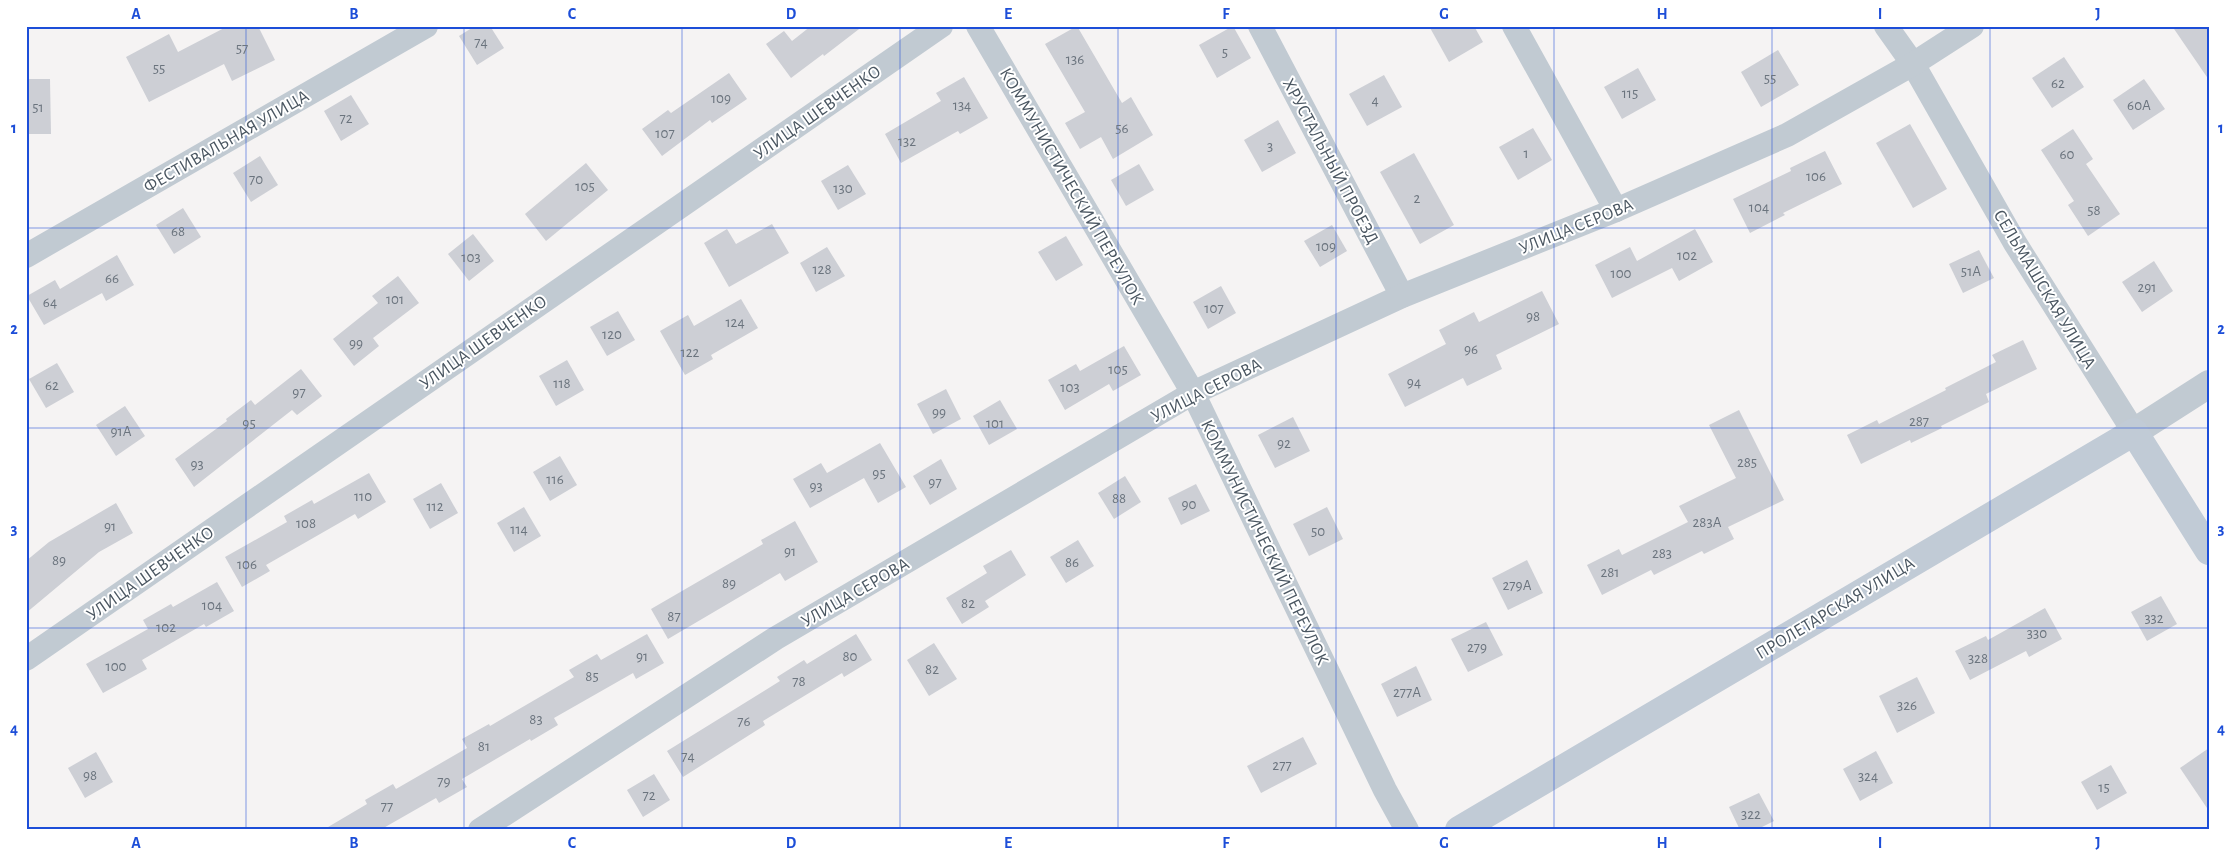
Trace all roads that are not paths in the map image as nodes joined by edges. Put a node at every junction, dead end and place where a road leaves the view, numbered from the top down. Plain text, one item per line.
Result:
1 (426, 26) edge
2 (941, 26) edge
3 (978, 26) edge
4 (1260, 26) edge
5 (1514, 26) edge
6 (1886, 26) edge
7 (1972, 26) edge
8 (1913, 64) junction
9 (1616, 210) junction
10 (26, 256) edge
11 (1402, 296) junction
12 (2209, 384) edge
13 (1193, 393) junction
14 (2134, 432) junction
15 (2209, 550) edge
16 (26, 658) edge
17 (480, 830) edge
18 (1407, 830) edge
19 (1459, 830) edge

1 - 10 street, ФЕСТИВАЛЬНАЯ УЛИЦА
2 - 16 street, УЛИЦА ШЕВЧЕНКО
3 - 13 street, КОММУНИСТИЧЕСКИЙ ПЕРЕУЛОК
4 - 11 street, ХРУСТАЛЬНЫЙ ПРОЕЗД
5 - 9 street
6 - 8 street, СЕЛЬМАШСКАЯ УЛИЦА
7 - 8 street, УЛИЦА СЕРОВА
8 - 9 street, УЛИЦА СЕРОВА
8 - 14 street, СЕЛЬМАШСКАЯ УЛИЦА
9 - 11 street, УЛИЦА СЕРОВА
11 - 13 street, УЛИЦА СЕРОВА
12 - 14 street, ПРОЛЕТАРСКАЯ УЛИЦА
13 - 17 street, УЛИЦА СЕРОВА
13 - 18 street, КОММУНИСТИЧЕСКИЙ ПЕРЕУЛОК
14 - 15 main road, СЕЛЬМАШСКАЯ УЛИЦА
14 - 19 main road, ПРОЛЕТАРСКАЯ УЛИЦА

